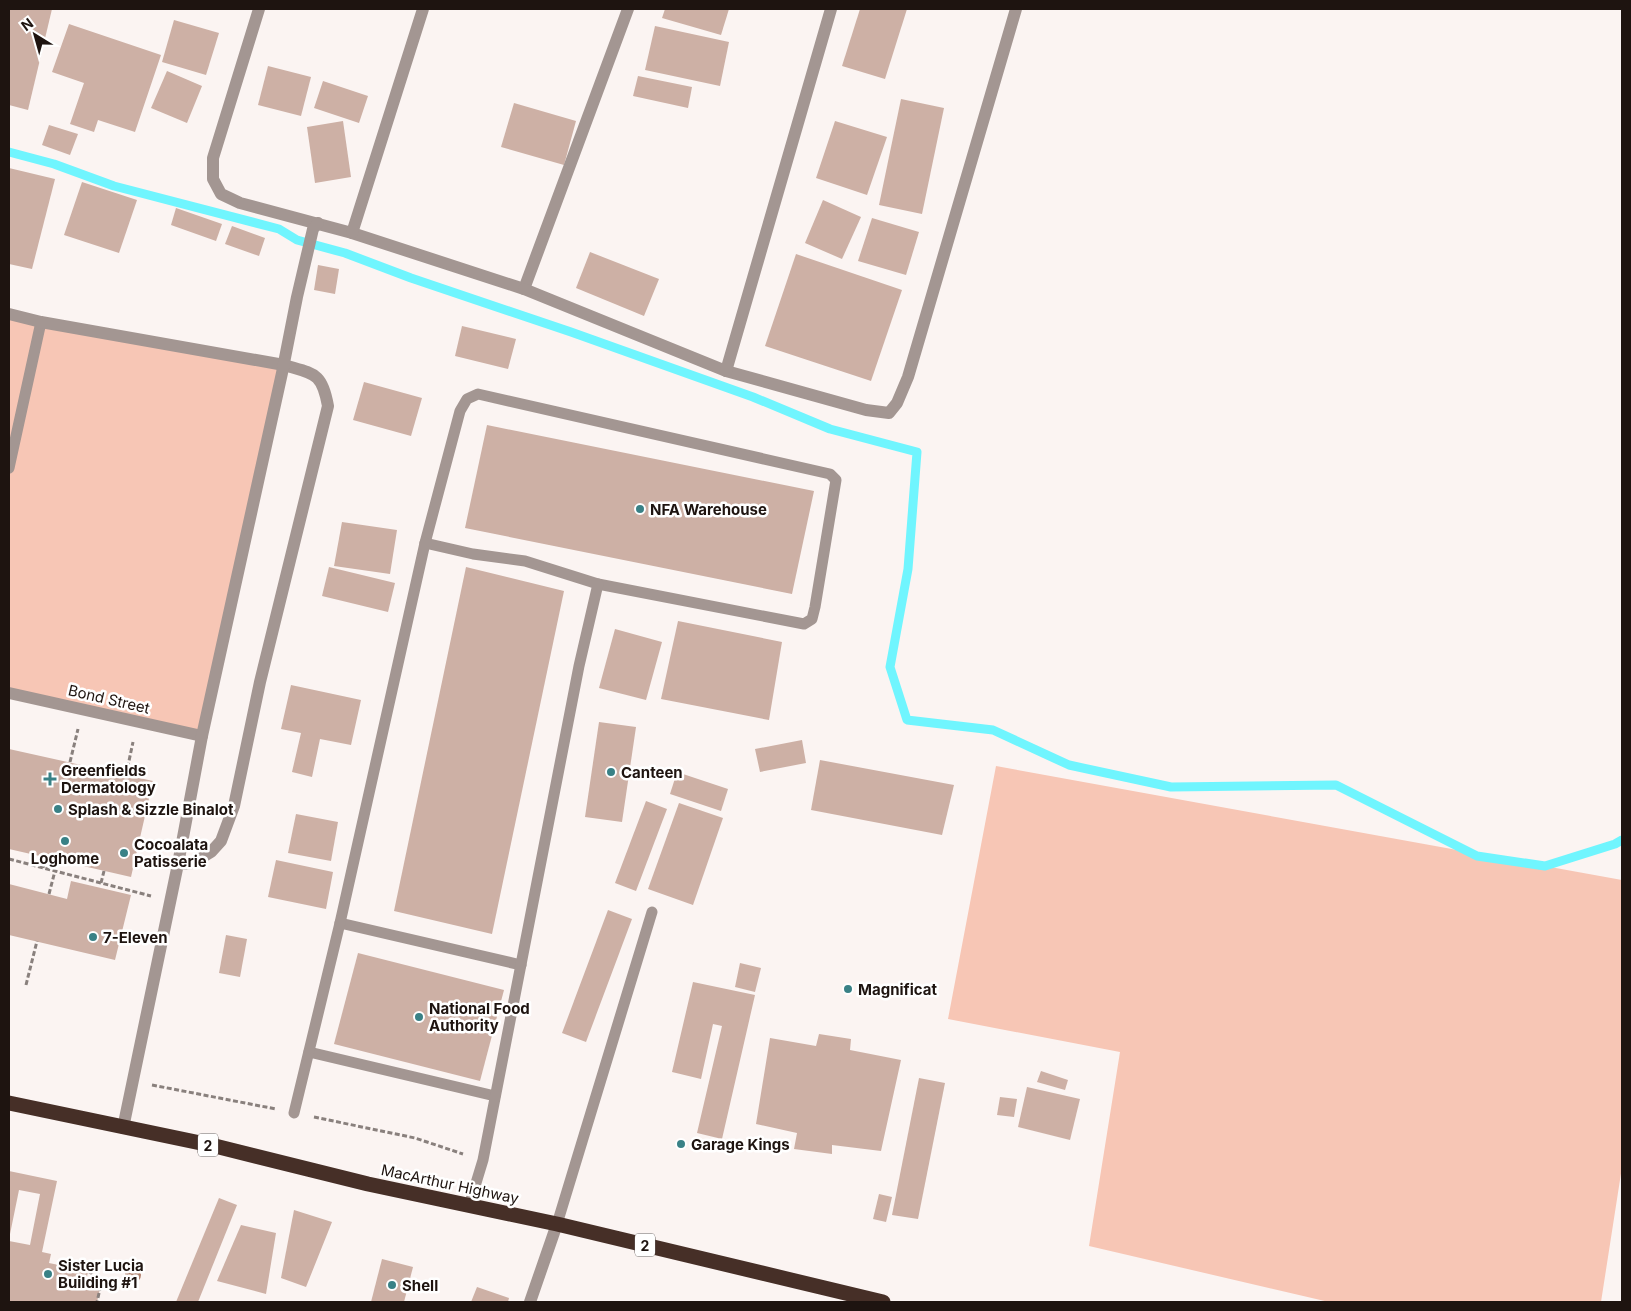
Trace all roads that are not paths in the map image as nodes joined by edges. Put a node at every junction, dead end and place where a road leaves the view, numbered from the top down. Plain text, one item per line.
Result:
1 (259, 9) edge
2 (422, 9) edge
3 (628, 9) edge
4 (831, 9) edge
5 (1016, 9) edge
6 (315, 226) junction
7 (352, 233) junction
8 (524, 289) junction
9 (9, 314) edge
10 (41, 322) junction
11 (284, 365) junction
12 (726, 371) junction
13 (9, 468) edge
14 (425, 543) junction
15 (598, 584) junction
16 (9, 693) edge
17 (202, 736) junction
18 (178, 864) junction
19 (652, 912) dead end
20 (340, 923) junction
21 (521, 965) junction
22 (309, 1052) junction
23 (495, 1096) junction
24 (9, 1103) edge
25 (294, 1113) dead end
26 (124, 1128) junction
27 (469, 1206) junction
28 (557, 1224) junction
29 (530, 1302) edge
30 (883, 1302) edge

1 - 6 street
2 - 7 street
3 - 8 street
4 - 12 street
5 - 12 street
6 - 7 street
6 - 11 street
7 - 8 street
8 - 12 street
9 - 10 street
10 - 11 street
10 - 13 lane
11 - 17 street
11 - 18 street
14 - 15 lane
14 - 15 lane
14 - 20 lane
15 - 21 lane
16 - 17 street, Bond Street
17 - 18 street
18 - 26 street
19 - 28 lane
20 - 21 lane
20 - 22 lane
21 - 23 lane
22 - 23 lane
22 - 25 lane
23 - 27 lane
24 - 26 highway, MacArthur Highway / 2
26 - 27 highway, MacArthur Highway / 2
27 - 28 highway, MacArthur Highway / 2
28 - 29 street
28 - 30 highway, MacArthur Highway / 2

